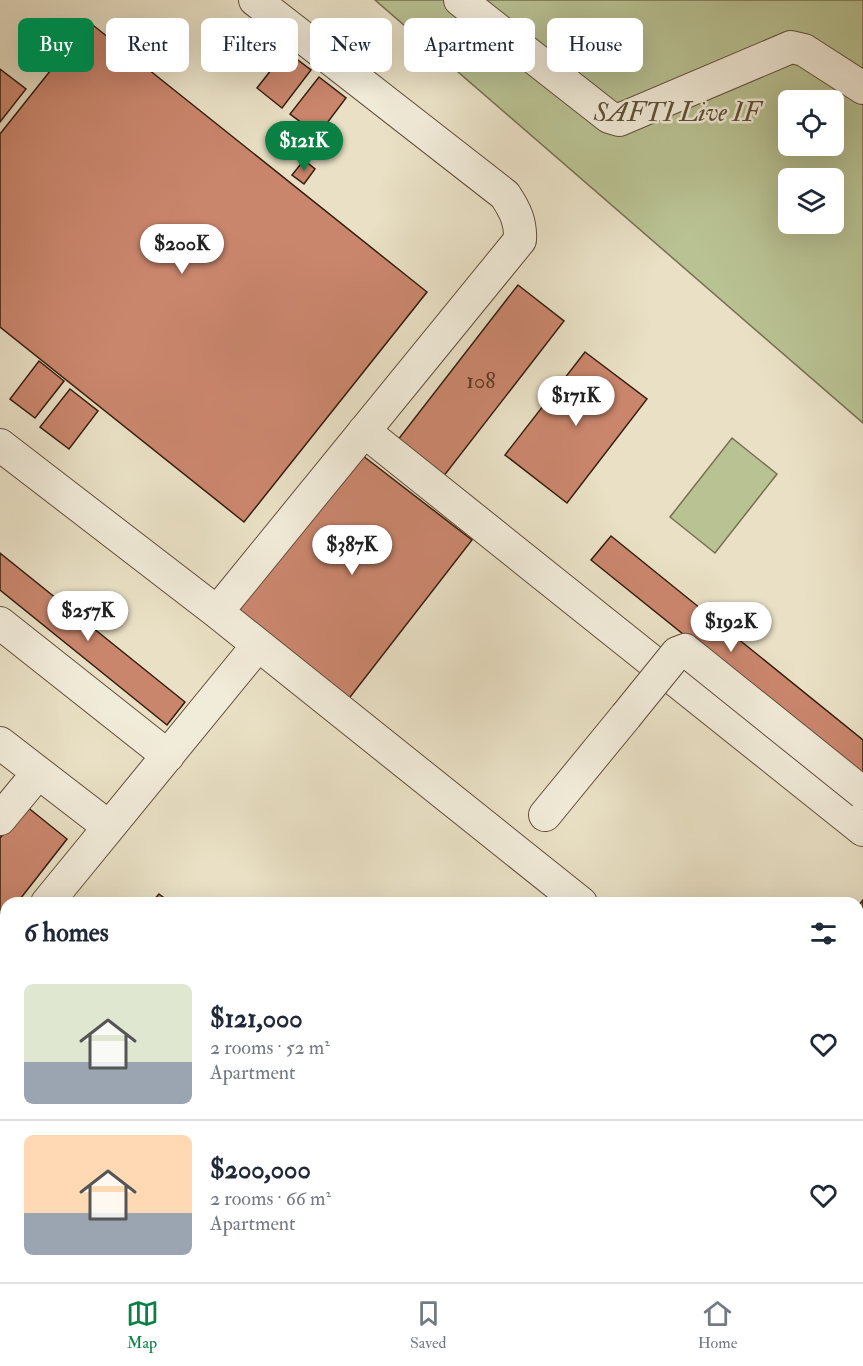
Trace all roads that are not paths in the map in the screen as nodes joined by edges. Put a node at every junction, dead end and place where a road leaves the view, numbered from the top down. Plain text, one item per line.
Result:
1 (255, 0) edge
2 (460, 0) edge
3 (863, 88) edge
4 (364, 430) junction
5 (0, 445) edge
6 (217, 612) junction
7 (0, 623) edge
8 (258, 645) junction
9 (0, 743) edge
10 (168, 756) junction
11 (38, 773) junction
12 (863, 793) edge
13 (545, 815) dead end
14 (0, 819) edge
15 (109, 827) junction
16 (863, 830) edge
17 (53, 897) edge
18 (573, 897) edge

1 - 4 lane
2 - 3 lane
4 - 6 lane
4 - 16 lane
5 - 6 lane
6 - 8 lane
7 - 10 lane
8 - 10 lane
8 - 18 lane
9 - 11 lane
10 - 15 lane
11 - 14 lane
11 - 15 lane
12 - 13 lane, bridge
15 - 17 lane

